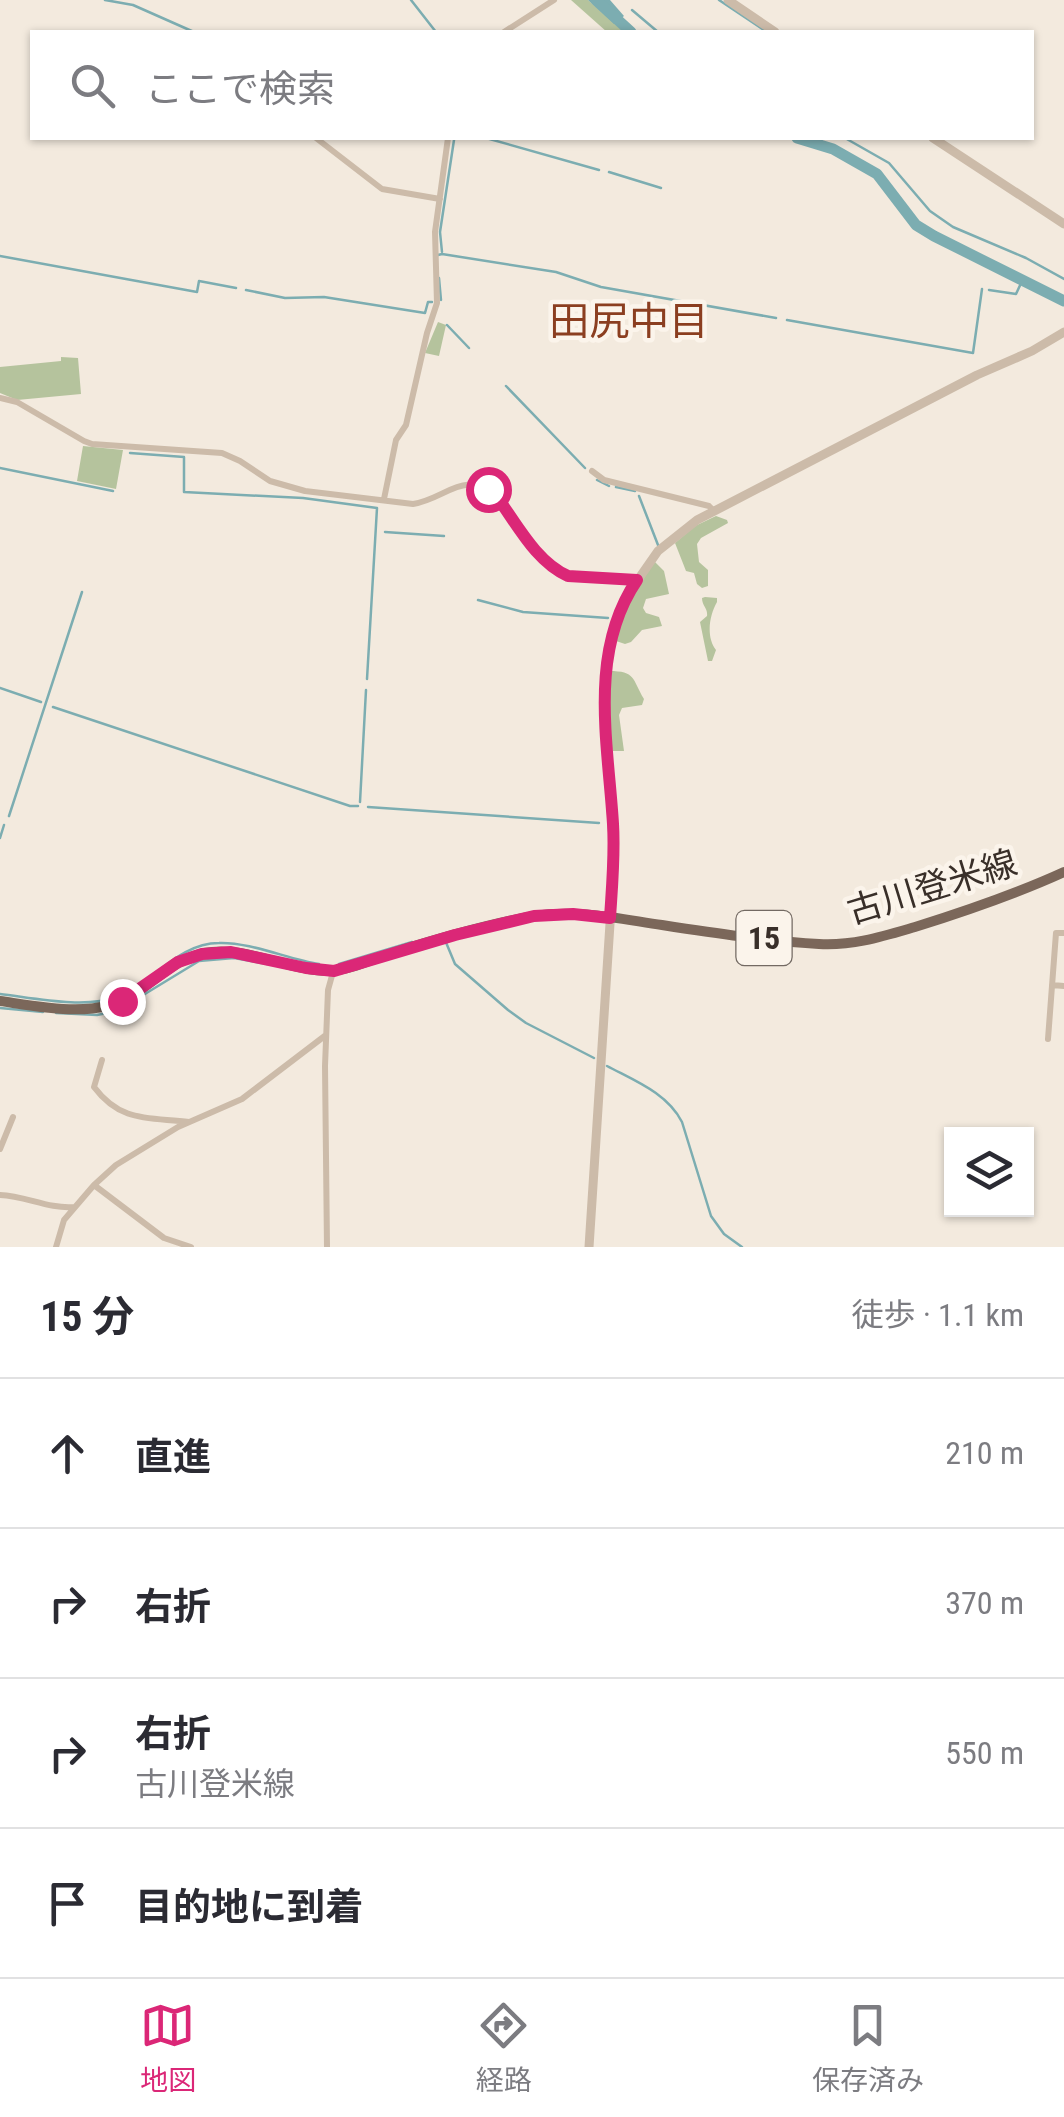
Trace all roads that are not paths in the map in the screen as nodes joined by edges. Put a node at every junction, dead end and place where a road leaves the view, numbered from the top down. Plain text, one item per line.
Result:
1 (554, 0) edge
2 (728, 0) edge
3 (507, 30) edge
4 (772, 30) edge
5 (319, 140) edge
6 (448, 140) edge
7 (936, 140) edge
8 (440, 198) junction
9 (1064, 224) edge
10 (1064, 332) edge
11 (0, 398) edge
12 (592, 471) dead end
13 (384, 499) junction
14 (714, 511) junction
15 (637, 580) junction
16 (1064, 872) edge
17 (610, 918) junction
18 (1064, 933) edge
19 (334, 971) junction
20 (1052, 985) junction
21 (1064, 986) edge
22 (0, 1001) edge
23 (326, 1035) junction
24 (1048, 1040) dead end
25 (102, 1060) dead end
26 (13, 1117) dead end
27 (190, 1122) junction
28 (0, 1149) edge
29 (94, 1185) junction
30 (0, 1196) edge
31 (76, 1206) junction
32 (56, 1247) edge
33 (191, 1247) edge
34 (328, 1247) edge
35 (589, 1247) edge

1 - 3 street
2 - 4 street
5 - 8 street
6 - 8 street
7 - 9 street
8 - 13 street
10 - 14 street
11 - 13 street
12 - 14 street
13 - 15 street
14 - 15 street
15 - 17 street
16 - 17 main road, 古川登米線 / 15
17 - 19 main road, 古川登米線 / 15
17 - 35 street
18 - 20 street
19 - 22 main road, 古川登米線 / 15
19 - 23 street
20 - 21 street
20 - 24 street
23 - 27 street
23 - 34 street
25 - 27 street
26 - 28 street
27 - 29 street
29 - 31 street
29 - 33 street
30 - 31 street
31 - 32 street

